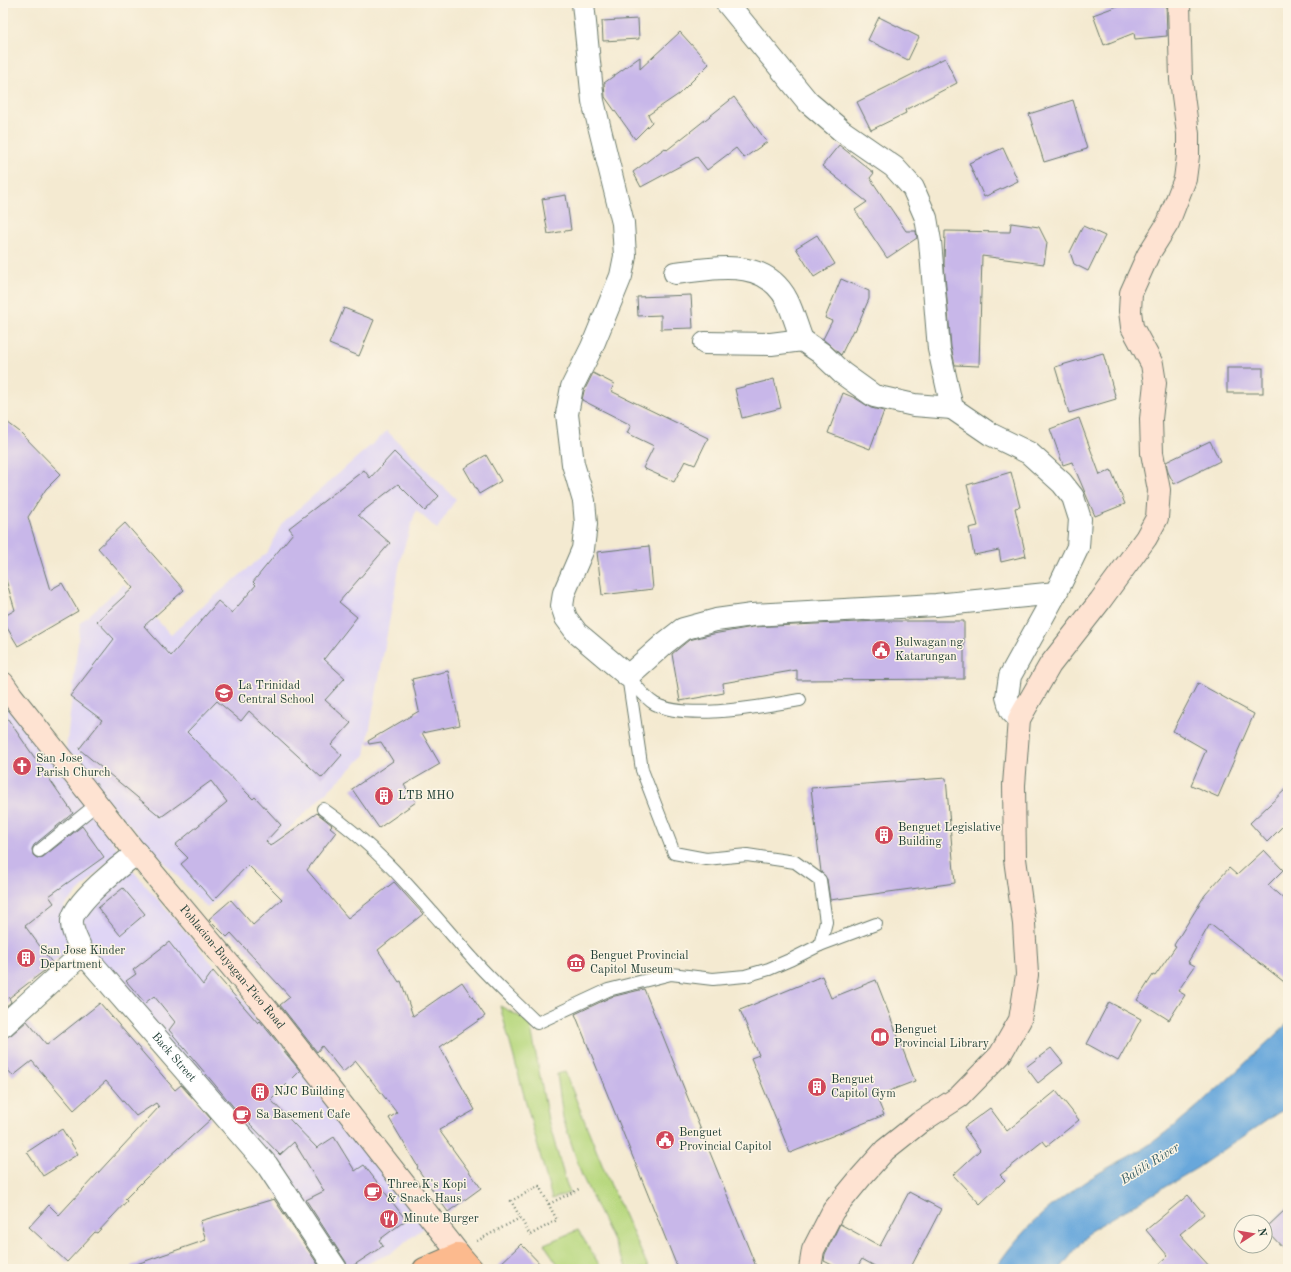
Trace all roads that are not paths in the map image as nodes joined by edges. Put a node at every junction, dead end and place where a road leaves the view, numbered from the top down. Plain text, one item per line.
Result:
1 (583, 3) edge
2 (727, 3) edge
3 (1179, 3) edge
4 (675, 273) dead end
5 (802, 340) junction
6 (705, 343) dead end
7 (952, 408) junction
8 (1056, 593) junction
9 (628, 676) junction
10 (3, 682) edge
11 (800, 700) dead end
12 (1019, 719) junction
13 (97, 804) junction
14 (323, 809) dead end
15 (39, 852) dead end
16 (136, 853) junction
17 (876, 924) dead end
18 (820, 945) junction
19 (82, 953) junction
20 (3, 1026) edge
21 (465, 1261) edge
22 (336, 1269) edge
23 (424, 1269) edge
24 (810, 1269) edge

1 - 9 street
2 - 7 street
3 - 12 street
4 - 5 street
5 - 6 street
5 - 7 street
7 - 8 street
8 - 9 street
8 - 12 street
9 - 11 lane
9 - 18 lane
10 - 13 street, Poblacion-Buyagan-Pico Road
12 - 24 street
13 - 15 lane
13 - 16 street, Poblacion-Buyagan-Pico Road
14 - 18 lane
16 - 19 street, Back Street
16 - 21 street, Poblacion-Buyagan-Pico Road
17 - 18 lane
19 - 20 street
19 - 22 street, Back Street
21 - 23 highway

